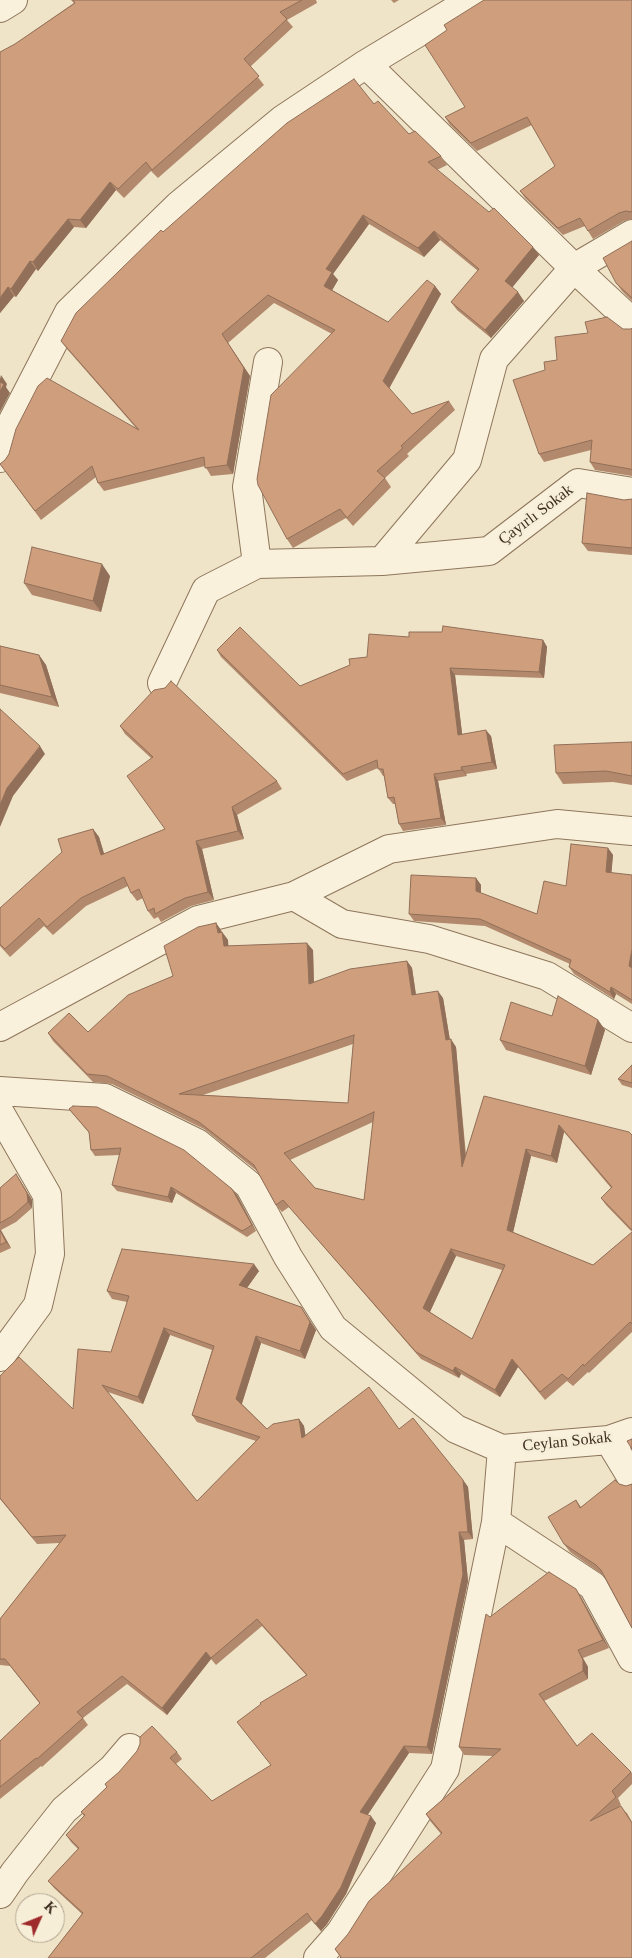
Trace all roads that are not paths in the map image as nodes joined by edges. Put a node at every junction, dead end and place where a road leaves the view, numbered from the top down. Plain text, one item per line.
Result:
1 (13, 0) edge
2 (472, 0) edge
3 (0, 8) edge
4 (366, 64) junction
5 (632, 234) edge
6 (574, 268) junction
7 (632, 322) edge
8 (268, 362) dead end
9 (0, 458) edge
10 (632, 492) edge
11 (382, 561) junction
12 (257, 564) junction
13 (162, 683) dead end
14 (632, 831) edge
15 (294, 896) junction
16 (0, 1027) edge
17 (632, 1028) edge
18 (0, 1091) edge
19 (0, 1113) edge
20 (0, 1357) edge
21 (621, 1436) edge
22 (502, 1449) junction
23 (632, 1478) edge
24 (496, 1522) junction
25 (632, 1658) edge
26 (130, 1748) dead end
27 (0, 1894) edge
28 (318, 1958) edge

1 - 3 street
2 - 4 street
4 - 6 street
4 - 9 street
5 - 6 street
6 - 7 street
6 - 11 street
8 - 12 street
10 - 11 street, Çayırlı Sokak
11 - 12 street, Çayırlı Sokak
12 - 13 street
14 - 15 street
15 - 16 street
15 - 17 street
18 - 22 street
19 - 20 street
21 - 22 street, Ceylan Sokak
21 - 23 street
22 - 24 street
24 - 25 street
24 - 28 street
26 - 27 street

